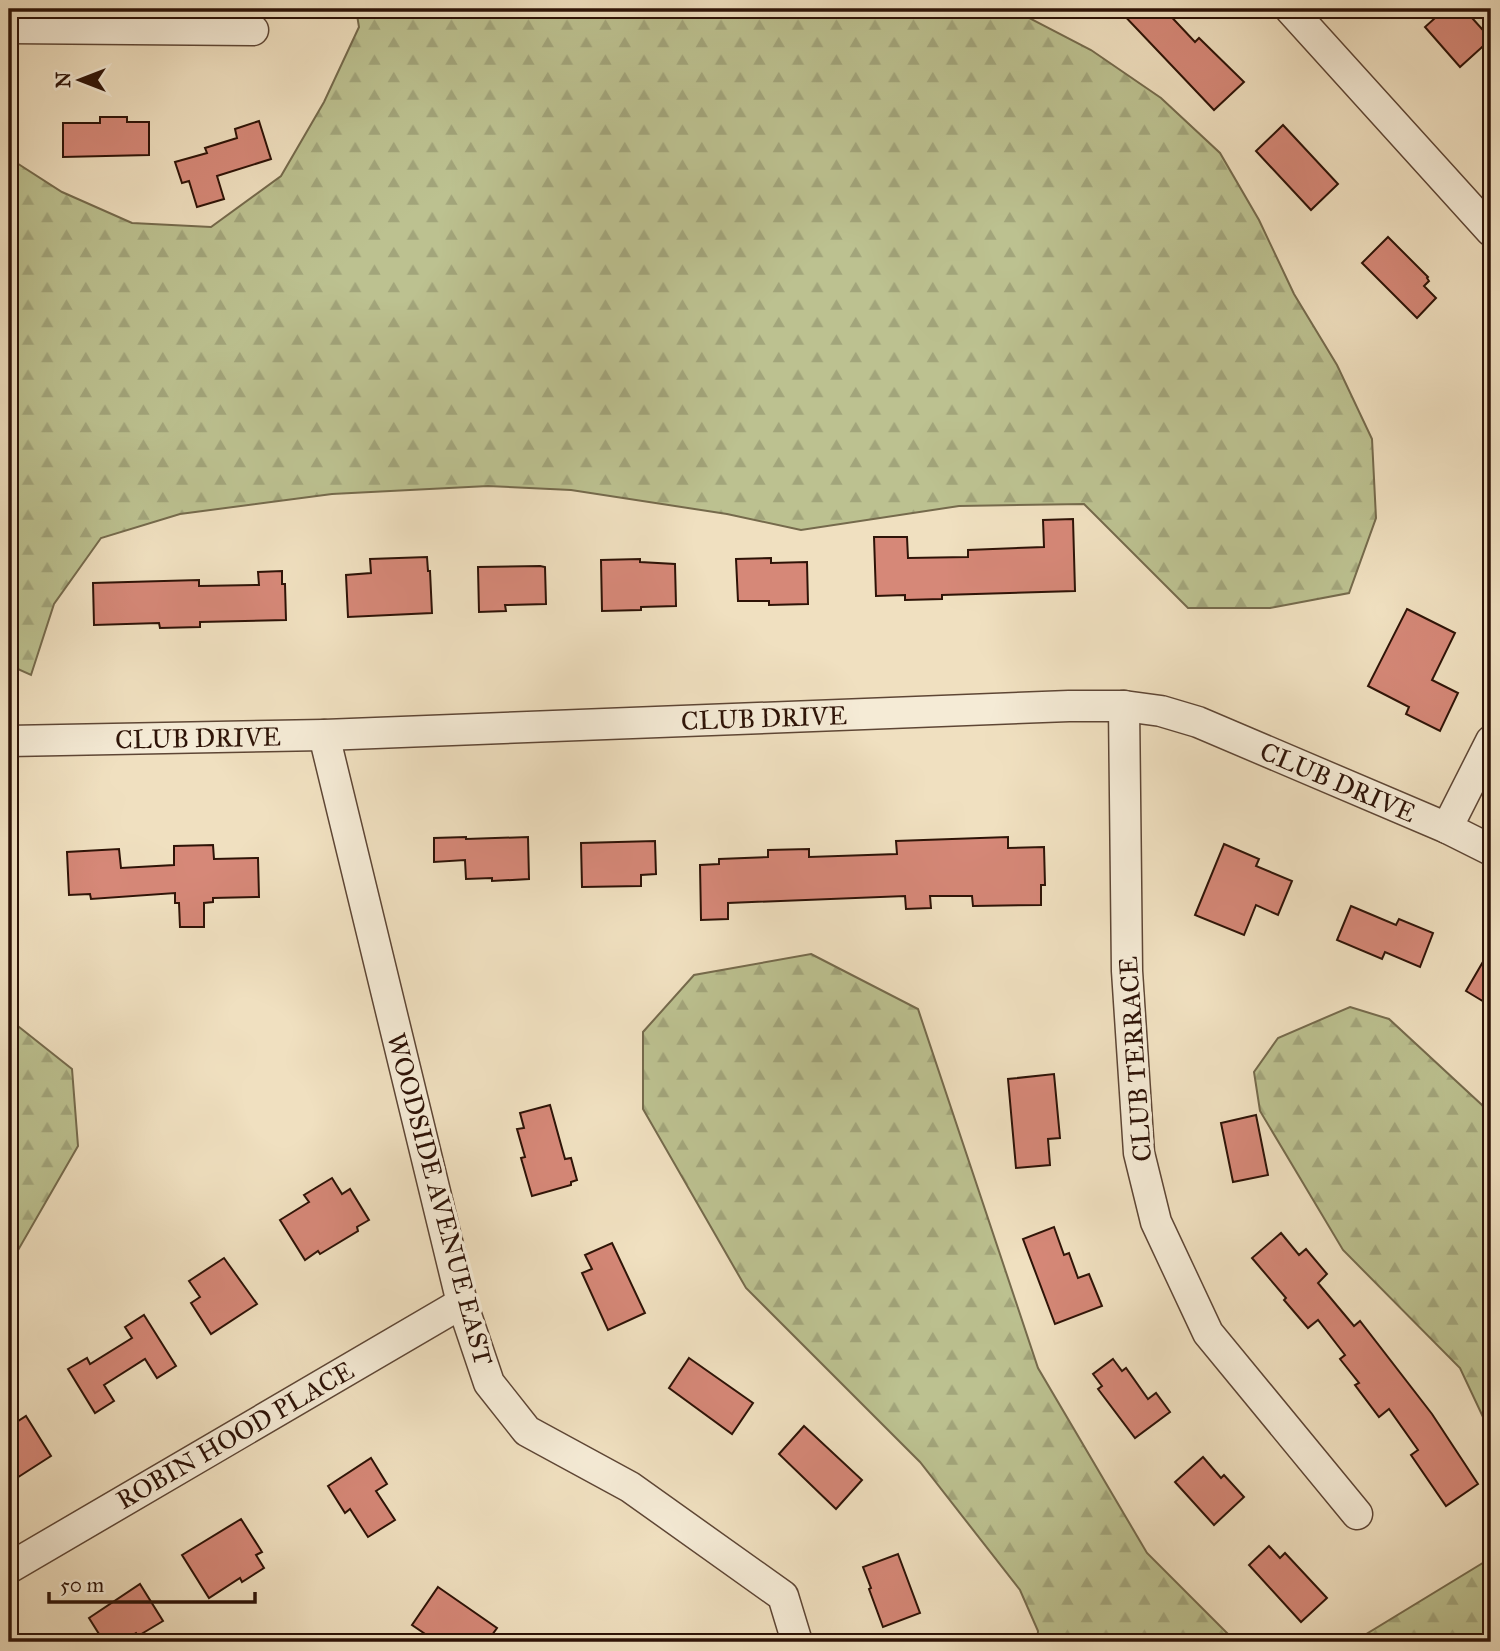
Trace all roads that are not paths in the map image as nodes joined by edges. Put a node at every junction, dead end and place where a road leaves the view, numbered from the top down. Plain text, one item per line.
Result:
1 (1290, 9) edge
2 (9, 28) edge
3 (253, 30) dead end
4 (1491, 231) edge
5 (1124, 706) junction
6 (324, 735) junction
7 (9, 741) edge
8 (1491, 741) edge
9 (1447, 828) junction
10 (1491, 850) edge
11 (462, 1303) junction
12 (1357, 1514) dead end
13 (9, 1568) edge
14 (797, 1642) edge

1 - 4 street
2 - 3 street
5 - 6 street, CLUB DRIVE
5 - 9 street, CLUB DRIVE
5 - 12 street, CLUB TERRACE
6 - 7 street, CLUB DRIVE
6 - 11 street, WOODSIDE AVENUE EAST
8 - 9 street
9 - 10 street, CLUB DRIVE
11 - 13 street, ROBIN HOOD PLACE
11 - 14 street, WOODSIDE AVENUE EAST

